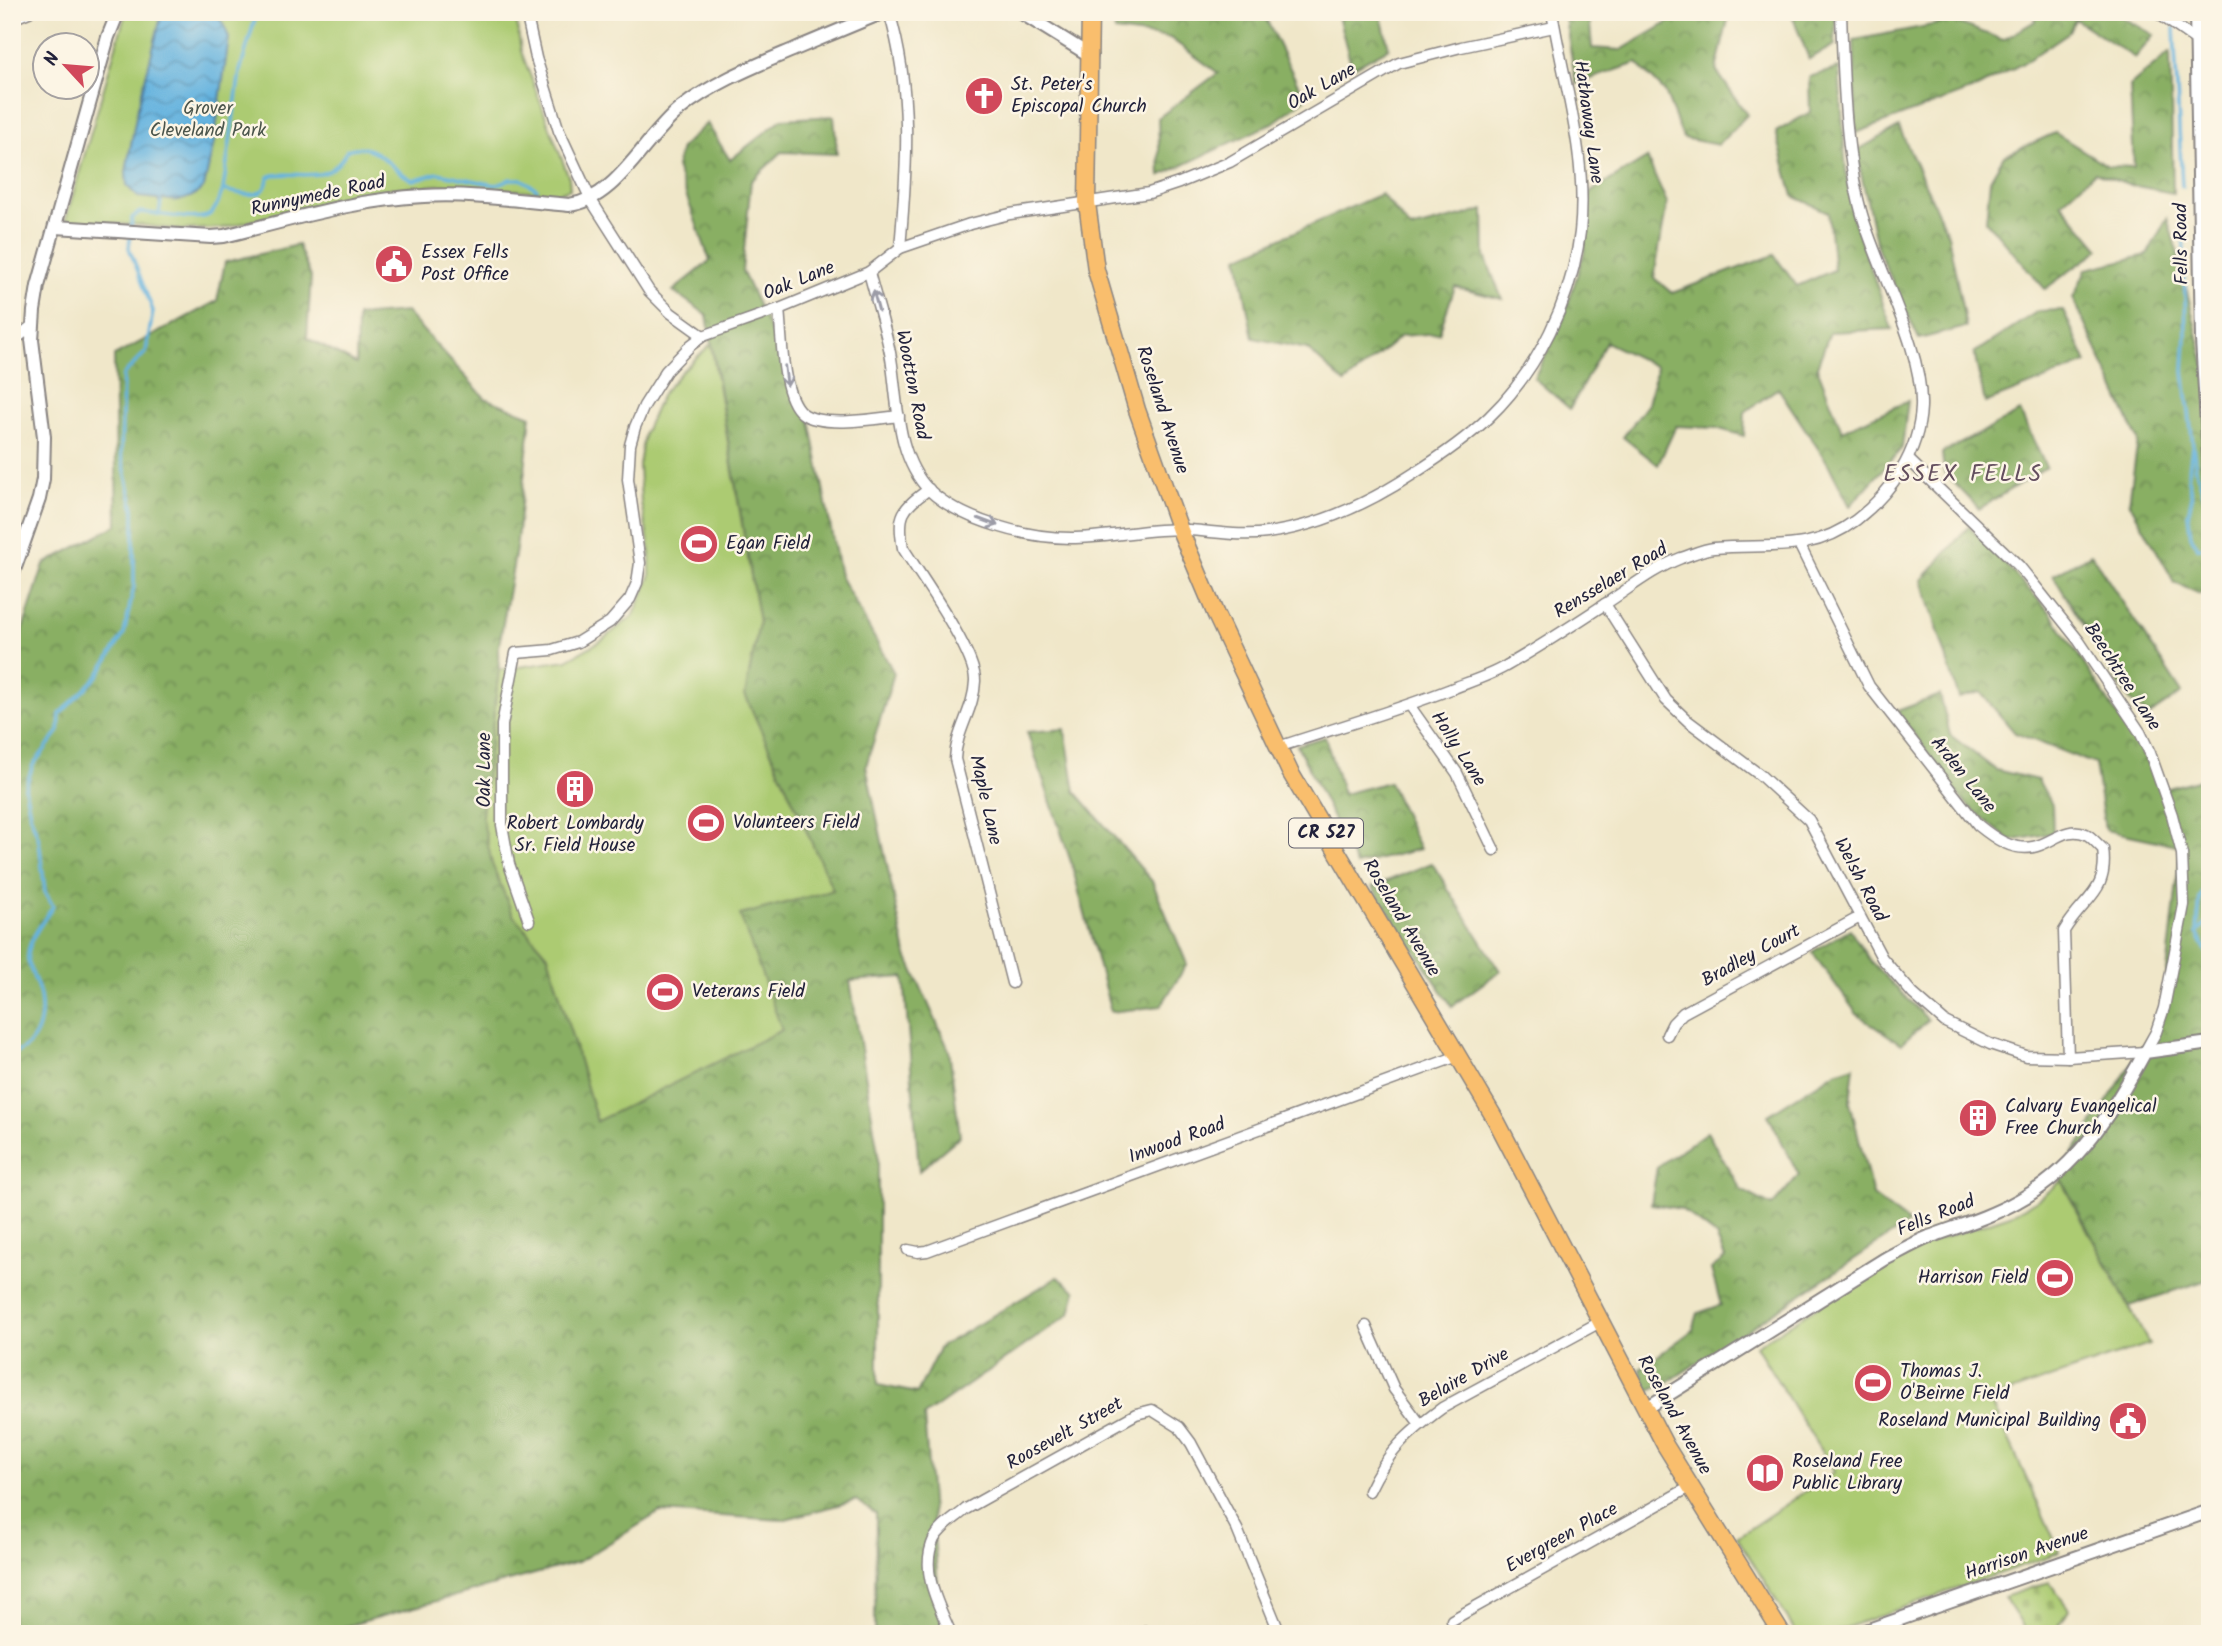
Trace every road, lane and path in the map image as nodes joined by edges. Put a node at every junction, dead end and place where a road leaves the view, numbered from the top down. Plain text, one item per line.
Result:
1 (29, 12) edge
2 (118, 12) edge
3 (526, 12) edge
4 (887, 12) edge
5 (1020, 12) edge
6 (1090, 12) edge
7 (1552, 12) edge
8 (1841, 12) edge
9 (2196, 12) edge
10 (2160, 15) edge
11 (12, 19) edge
12 (1554, 27) junction
13 (2197, 40) junction
14 (2210, 50) edge
15 (1091, 55) junction
16 (591, 200) junction
17 (1087, 203) junction
18 (56, 227) junction
19 (900, 248) junction
20 (869, 272) junction
21 (779, 309) junction
22 (33, 325) junction
23 (703, 336) junction
24 (12, 342) edge
25 (899, 416) junction
26 (1908, 459) junction
27 (2210, 475) edge
28 (929, 489) junction
29 (1180, 530) junction
30 (1800, 545) junction
31 (12, 576) edge
32 (1605, 604) junction
33 (1409, 705) junction
34 (1278, 747) junction
35 (1494, 850) dead end
36 (1860, 917) junction
37 (529, 921) dead end
38 (1012, 983) dead end
39 (1667, 1035) dead end
40 (2210, 1043) edge
41 (2145, 1052) junction
42 (1458, 1056) junction
43 (2068, 1057) junction
44 (908, 1250) dead end
45 (1600, 1322) junction
46 (1366, 1326) dead end
47 (1645, 1409) junction
48 (1420, 1424) junction
49 (1690, 1487) junction
50 (1369, 1491) dead end
51 (2210, 1511) edge
52 (1452, 1620) dead end
53 (951, 1634) edge
54 (1280, 1634) edge
55 (1782, 1634) edge
56 (1857, 1634) edge

1 - 11 street
2 - 18 street
3 - 16 street
4 - 16 street
4 - 19 street
5 - 15 street
6 - 15 main road, Roseland Avenue / CR 527
7 - 12 street, Hathaway Lane
8 - 26 street, Rensselaer Road
9 - 13 street, Fells Road
10 - 13 street
12 - 17 street, Oak Lane
12 - 29 street, Hathaway Lane
13 - 14 street
13 - 27 street, Fells Road
15 - 17 main road, Roseland Avenue / CR 527
16 - 18 street, Runnymede Road
16 - 23 street
17 - 19 street, Oak Lane
17 - 29 main road, Roseland Avenue / CR 527
18 - 22 street
19 - 20 street, Oak Lane
20 - 21 street, Oak Lane
25 -> 20 street, Wootton Road
21 - 23 street, Oak Lane
21 -> 25 street
22 - 24 street
22 - 31 street
23 - 37 street, Oak Lane
25 - 28 street, Wootton Road
26 - 30 street, Rensselaer Road
26 - 41 street, Beechtree Lane
28 -> 29 street, Wootton Road
28 - 38 street, Maple Lane
29 - 34 main road, Roseland Avenue / CR 527
30 - 32 street, Rensselaer Road
30 - 43 street, Arden Lane
32 - 33 street, Rensselaer Road
32 - 36 street, Welsh Road
33 - 34 street, Rensselaer Road
33 - 35 street, Holly Lane
34 - 42 main road, Roseland Avenue / CR 527
36 - 39 street, Bradley Court
36 - 43 street, Welsh Road
40 - 41 street
41 - 43 street, Welsh Road
41 - 47 street, Fells Road
42 - 44 street, Inwood Road
42 - 45 main road, Roseland Avenue / CR 527
45 - 47 main road, Roseland Avenue / CR 527
45 - 48 street, Belaire Drive
46 - 48 street
47 - 49 main road, Roseland Avenue / CR 527
48 - 50 street, Belaire Drive
49 - 52 street, Evergreen Place
49 - 55 main road, Roseland Avenue / CR 527
51 - 56 street, Harrison Avenue
53 - 54 street, Roosevelt Street

